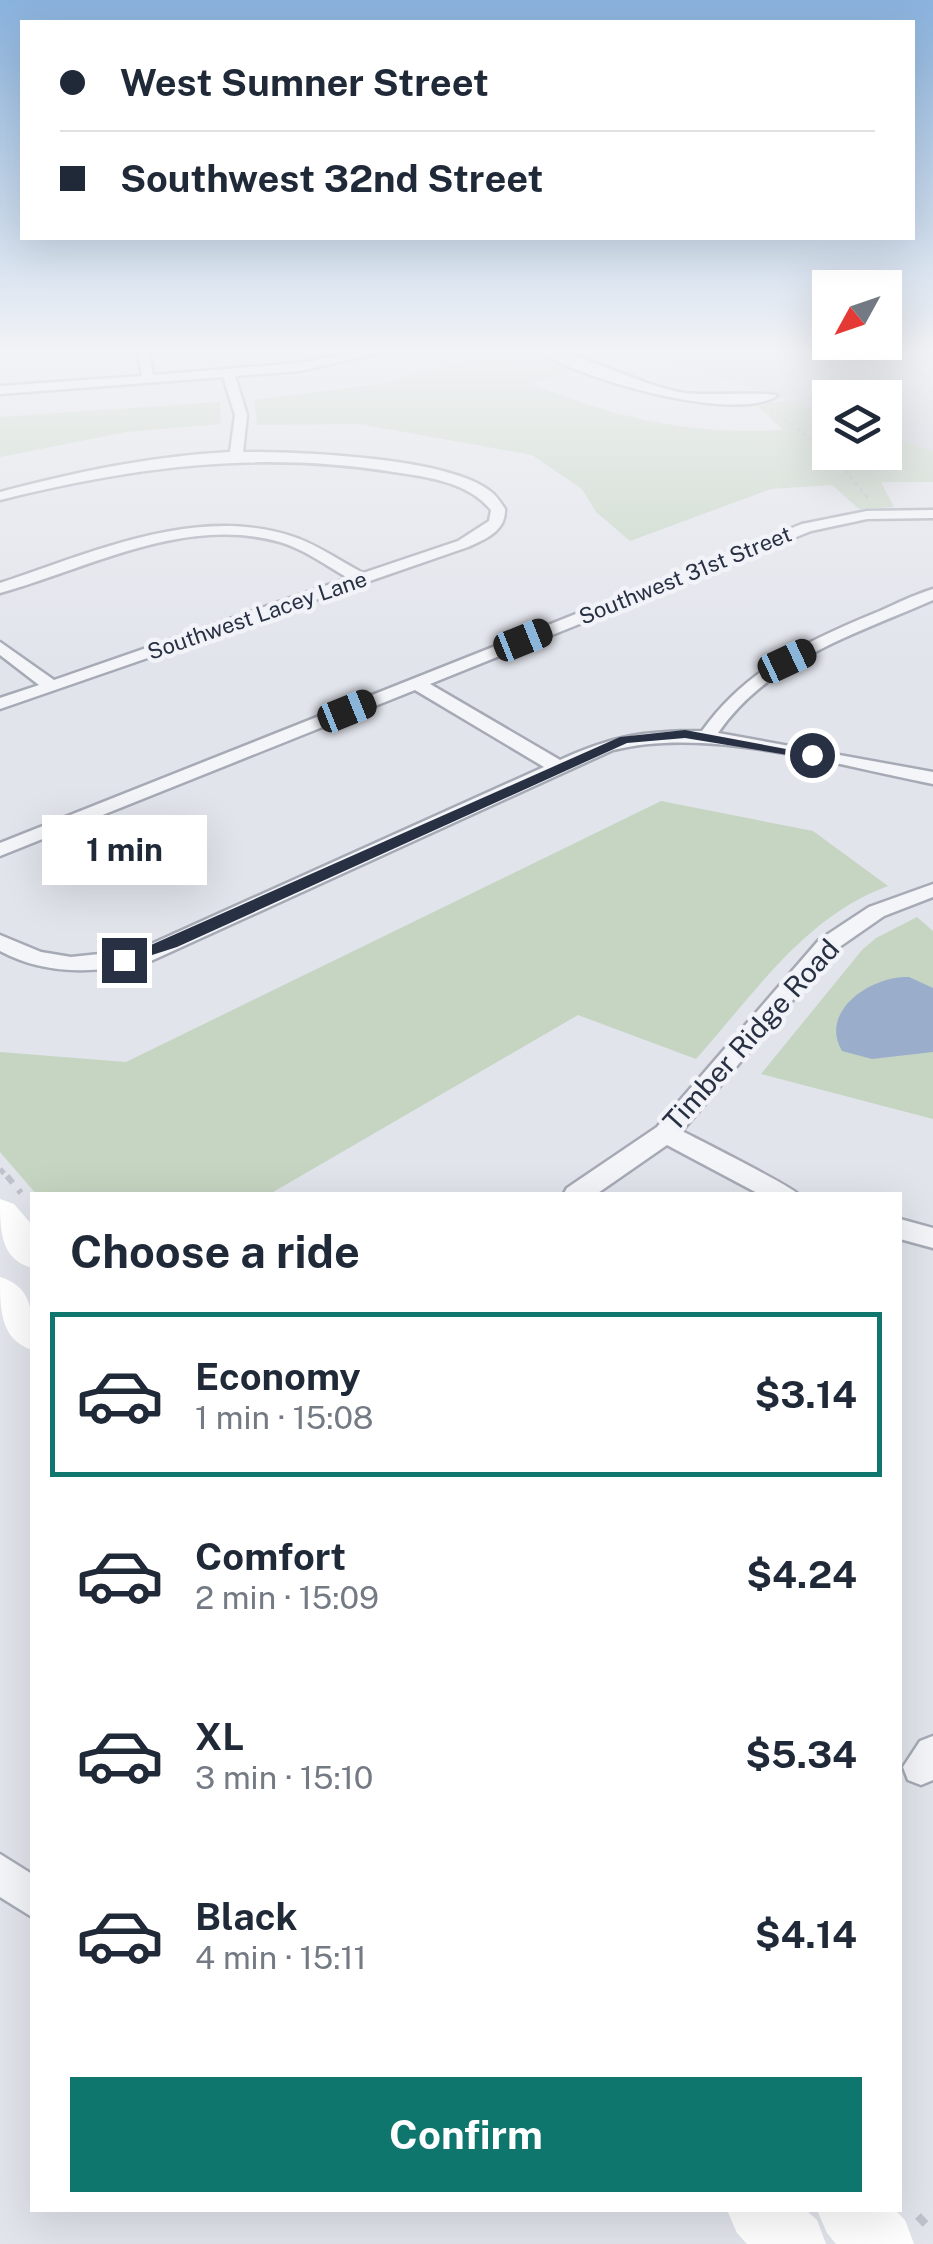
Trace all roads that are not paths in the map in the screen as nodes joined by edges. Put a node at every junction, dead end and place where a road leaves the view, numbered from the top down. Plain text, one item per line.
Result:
1 (236, 453) edge
2 (236, 456) junction
3 (0, 496) edge
4 (933, 514) edge
5 (361, 579) junction
6 (0, 588) edge
7 (933, 594) edge
8 (0, 647) edge
9 (416, 683) junction
10 (51, 686) junction
11 (0, 704) edge
12 (707, 736) junction
13 (558, 767) junction
14 (933, 778) edge
15 (0, 850) edge
16 (933, 890) edge
17 (0, 942) edge
18 (666, 1133) junction
19 (580, 1192) edge
20 (779, 1192) edge
21 (11, 1204) edge
22 (902, 1230) edge
23 (933, 1238) edge
24 (30, 1248) edge
25 (0, 1293) edge
26 (30, 1331) edge
27 (0, 1873) edge
28 (30, 1896) edge
29 (762, 2212) edge
30 (852, 2212) edge
31 (794, 2244) edge
32 (881, 2244) edge

1 - 2 street
2 - 3 street
2 - 5 street, Southwest Lacey Lane
4 - 9 street, Southwest 31st Street
5 - 6 street
5 - 10 street, Southwest Lacey Lane
7 - 12 street
8 - 10 street
9 - 13 street
9 - 15 street, Southwest 31st Street
10 - 11 street, Southwest Lacey Lane
12 - 13 street
12 - 14 street
13 - 17 street
16 - 18 street, Timber Ridge Road
18 - 19 street, Timber Ridge Road
18 - 20 street
21 - 24 main road
22 - 23 street
25 - 26 main road
27 - 28 street
29 - 31 main road
30 - 32 main road

